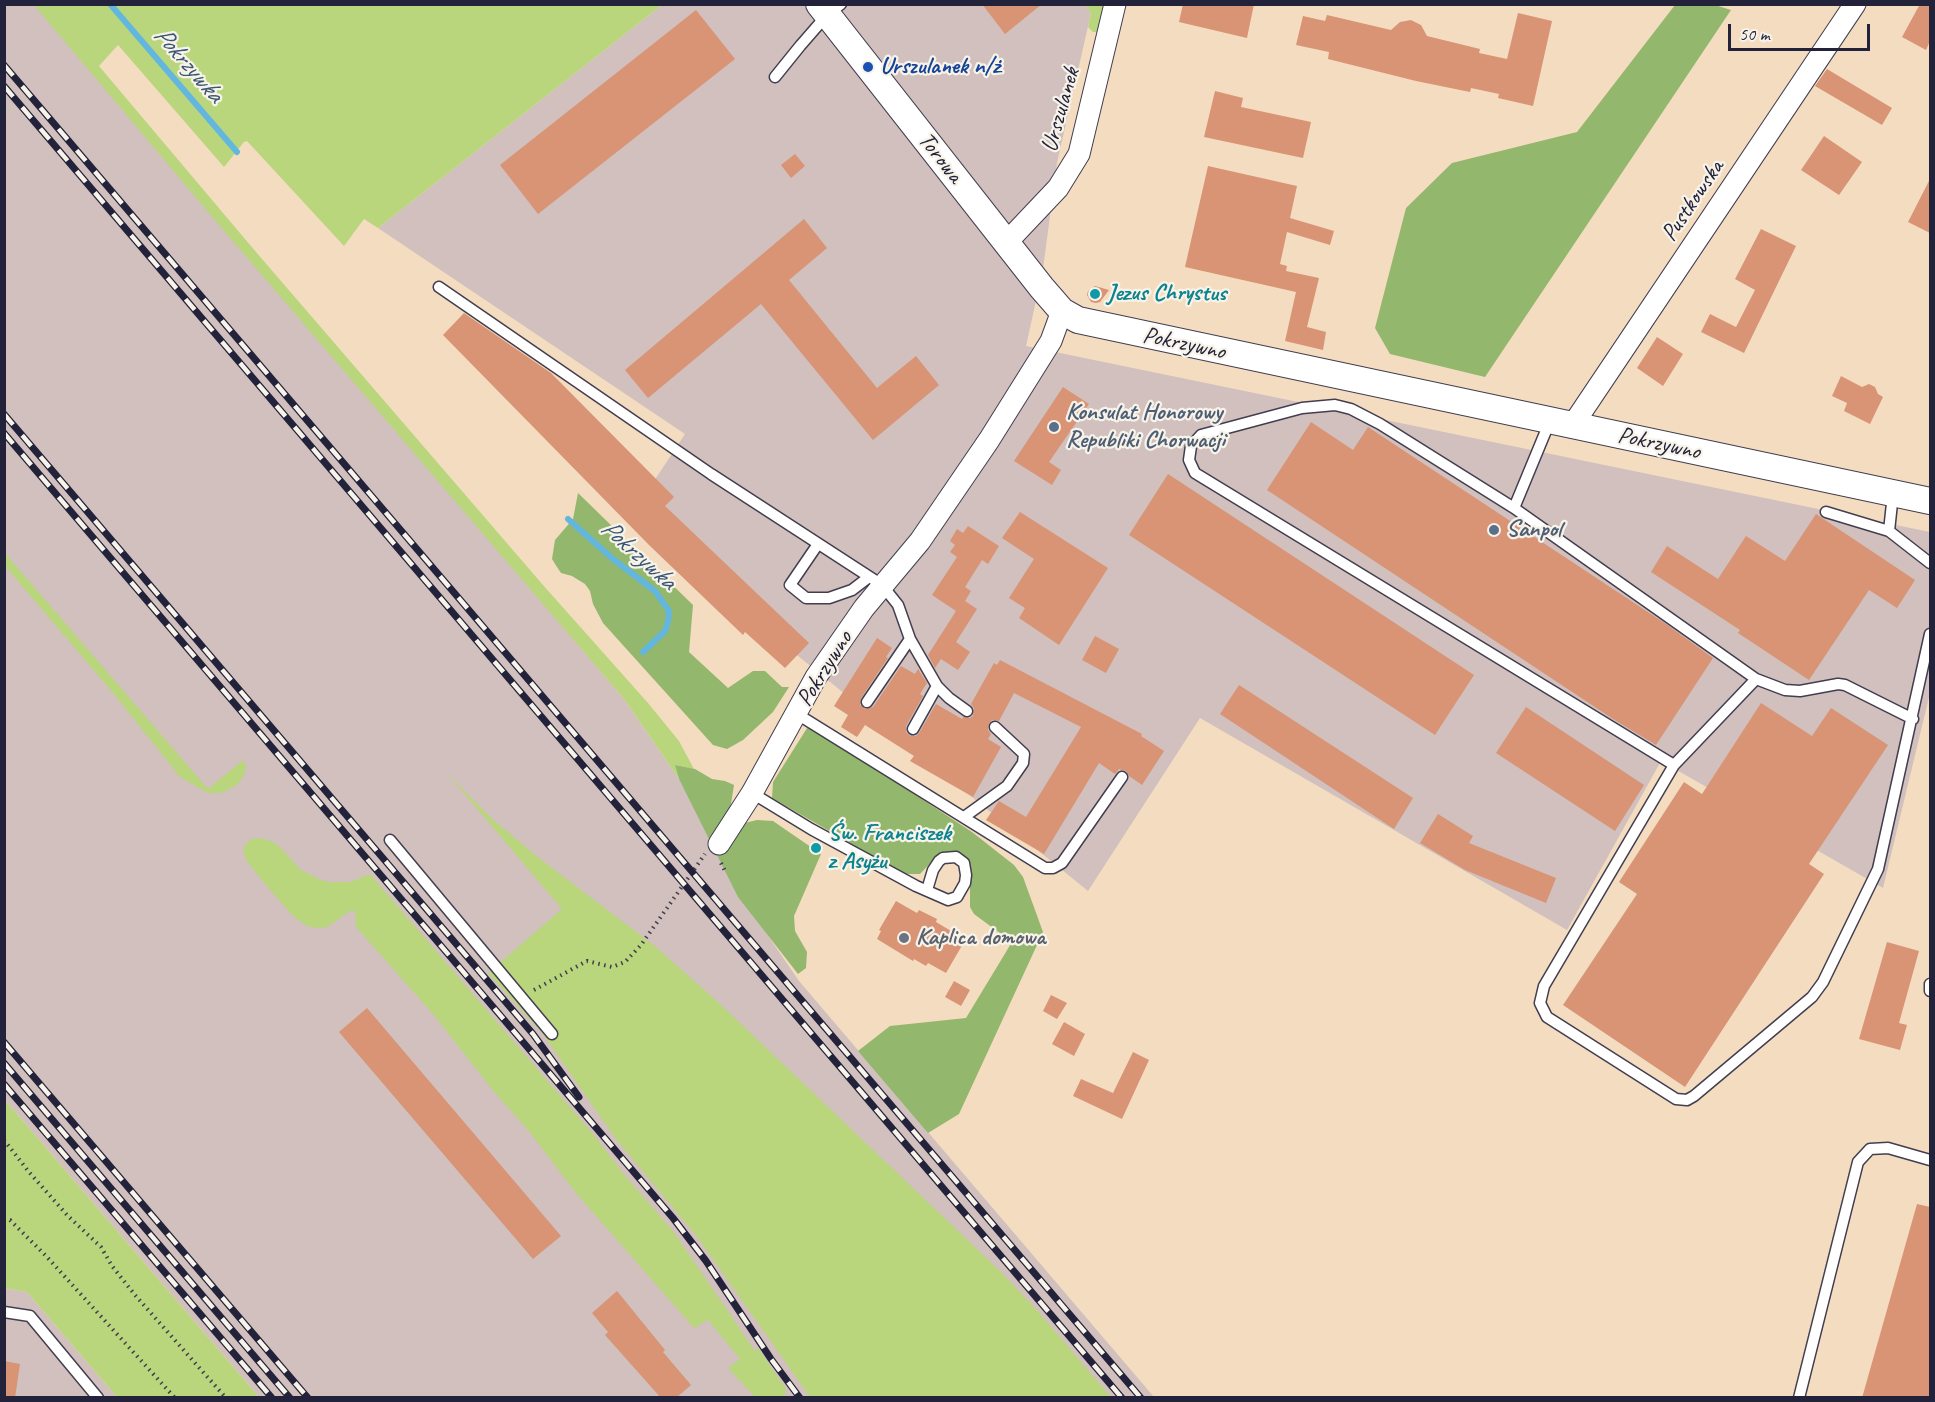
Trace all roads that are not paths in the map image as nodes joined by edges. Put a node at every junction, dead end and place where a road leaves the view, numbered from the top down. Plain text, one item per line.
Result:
1 (1115, 4) edge
2 (1855, 4) edge
3 (829, 8) edge
4 (775, 77) dead end
5 (1006, 243) junction
6 (439, 287) dead end
7 (1062, 311) junction
8 (1561, 424) junction
9 (1893, 494) junction
10 (1930, 501) edge
11 (1514, 508) junction
12 (1826, 512) dead end
13 (1889, 531) junction
14 (818, 544) junction
15 (1930, 563) edge
16 (876, 581) junction
17 (1930, 634) edge
18 (910, 639) junction
19 (1756, 679) junction
20 (937, 686) junction
21 (867, 702) dead end
22 (967, 711) dead end
23 (797, 714) junction
24 (1913, 719) junction
25 (995, 727) dead end
26 (913, 729) dead end
27 (1674, 765) junction
28 (1122, 777) dead end
29 (752, 793) junction
30 (964, 817) junction
31 (390, 840) dead end
32 (713, 848) road end
33 (927, 890) dead end
34 (1930, 984) edge
35 (1930, 991) edge
36 (552, 1034) dead end
37 (1930, 1160) edge
38 (4, 1312) edge
39 (98, 1398) edge
40 (1799, 1398) edge

1 - 5 street, Urszulanek
2 - 8 street, Pustkowska
3 - 4 lane
3 - 5 street, Torowa
5 - 7 street, Torowa
6 - 14 lane
7 - 8 street, Pokrzywno
7 - 16 street, Pokrzywno
8 - 9 street, Pokrzywno
8 - 11 lane
9 - 10 street, Pokrzywno
9 - 13 lane
11 - 19 lane
11 - 27 lane
12 - 13 lane
13 - 15 lane
14 - 16 lane
14 - 16 lane
16 - 18 lane
16 - 23 street, Pokrzywno
17 - 24 lane
18 - 20 lane
18 - 21 lane
19 - 24 lane
19 - 27 lane
20 - 22 lane
20 - 26 lane
23 - 29 street, Pokrzywno
23 - 30 lane
24 - 27 lane
25 - 30 lane
28 - 30 lane
29 - 32 street, Pokrzywno
29 - 33 lane
31 - 36 lane
34 - 35 lane
37 - 40 lane
38 - 39 lane

